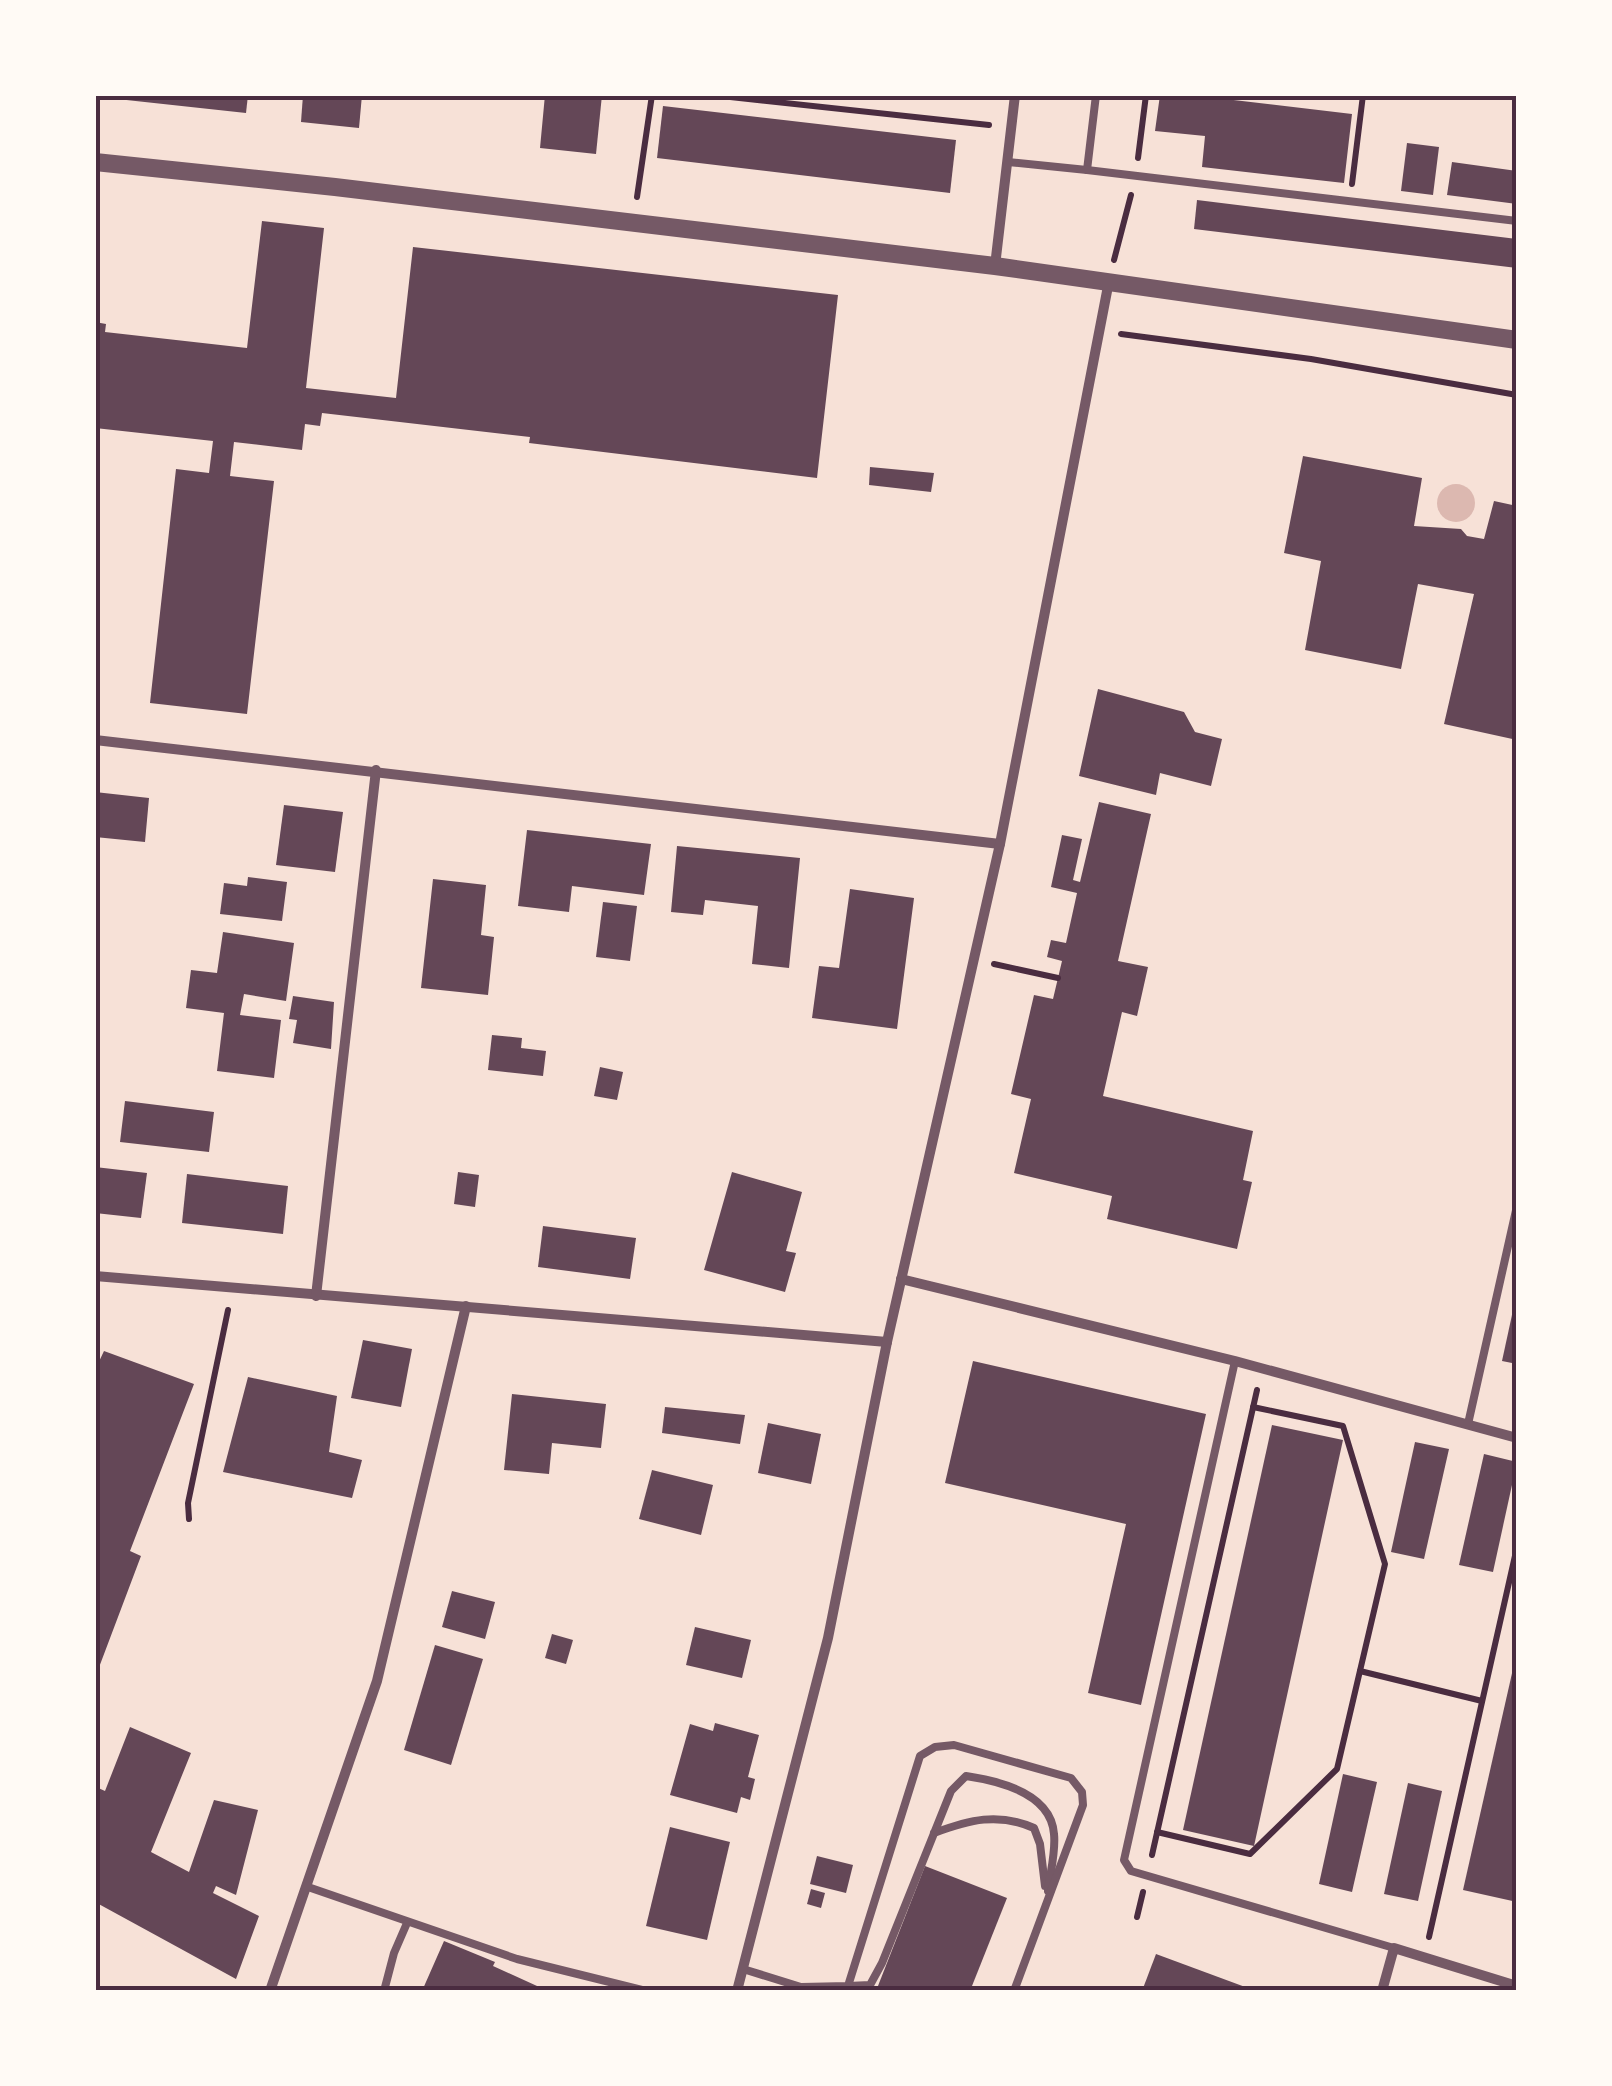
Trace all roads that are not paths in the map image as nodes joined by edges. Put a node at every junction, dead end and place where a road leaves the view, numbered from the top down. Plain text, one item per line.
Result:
1 (1016, 95) edge
2 (1096, 95) edge
3 (95, 162) edge
4 (1008, 162) junction
5 (1087, 170) junction
6 (1517, 221) edge
7 (995, 266) junction
8 (1109, 281) junction
9 (1517, 340) edge
10 (95, 740) edge
11 (376, 770) junction
12 (1000, 844) junction
13 (1517, 1206) edge
14 (95, 1276) edge
15 (901, 1279) junction
16 (316, 1296) junction
17 (466, 1306) junction
18 (887, 1342) junction
19 (1234, 1362) junction
20 (1468, 1424) junction
21 (1517, 1438) edge
22 (934, 1833) junction
23 (308, 1887) junction
24 (1046, 1905) junction
25 (407, 1923) junction
26 (1394, 1948) junction
27 (743, 1969) junction
28 (848, 1986) junction
29 (1517, 1986) edge
30 (802, 1989) edge
31 (270, 1991) edge
32 (384, 1991) edge
33 (646, 1991) edge
34 (738, 1991) edge
35 (1014, 1991) edge
36 (1382, 1991) edge

1 - 4 street
2 - 5 lane
3 - 7 street
4 - 5 lane
4 - 7 street
5 - 6 lane
7 - 8 street
8 - 9 street
8 - 12 street
10 - 11 street
11 - 12 street
11 - 16 street
12 - 15 street
13 - 20 lane
14 - 16 street
15 - 18 street
15 - 19 street
16 - 17 street
17 - 18 street
17 - 23 street
18 - 27 street
19 - 20 street
19 - 26 lane
20 - 21 street
22 - 24 lane
22 - 24 lane
22 - 28 lane
23 - 25 lane
23 - 31 street
24 - 28 lane
24 - 35 lane
25 - 32 lane
25 - 33 lane
26 - 29 street
26 - 36 street
27 - 30 lane
27 - 34 street
28 - 30 lane

